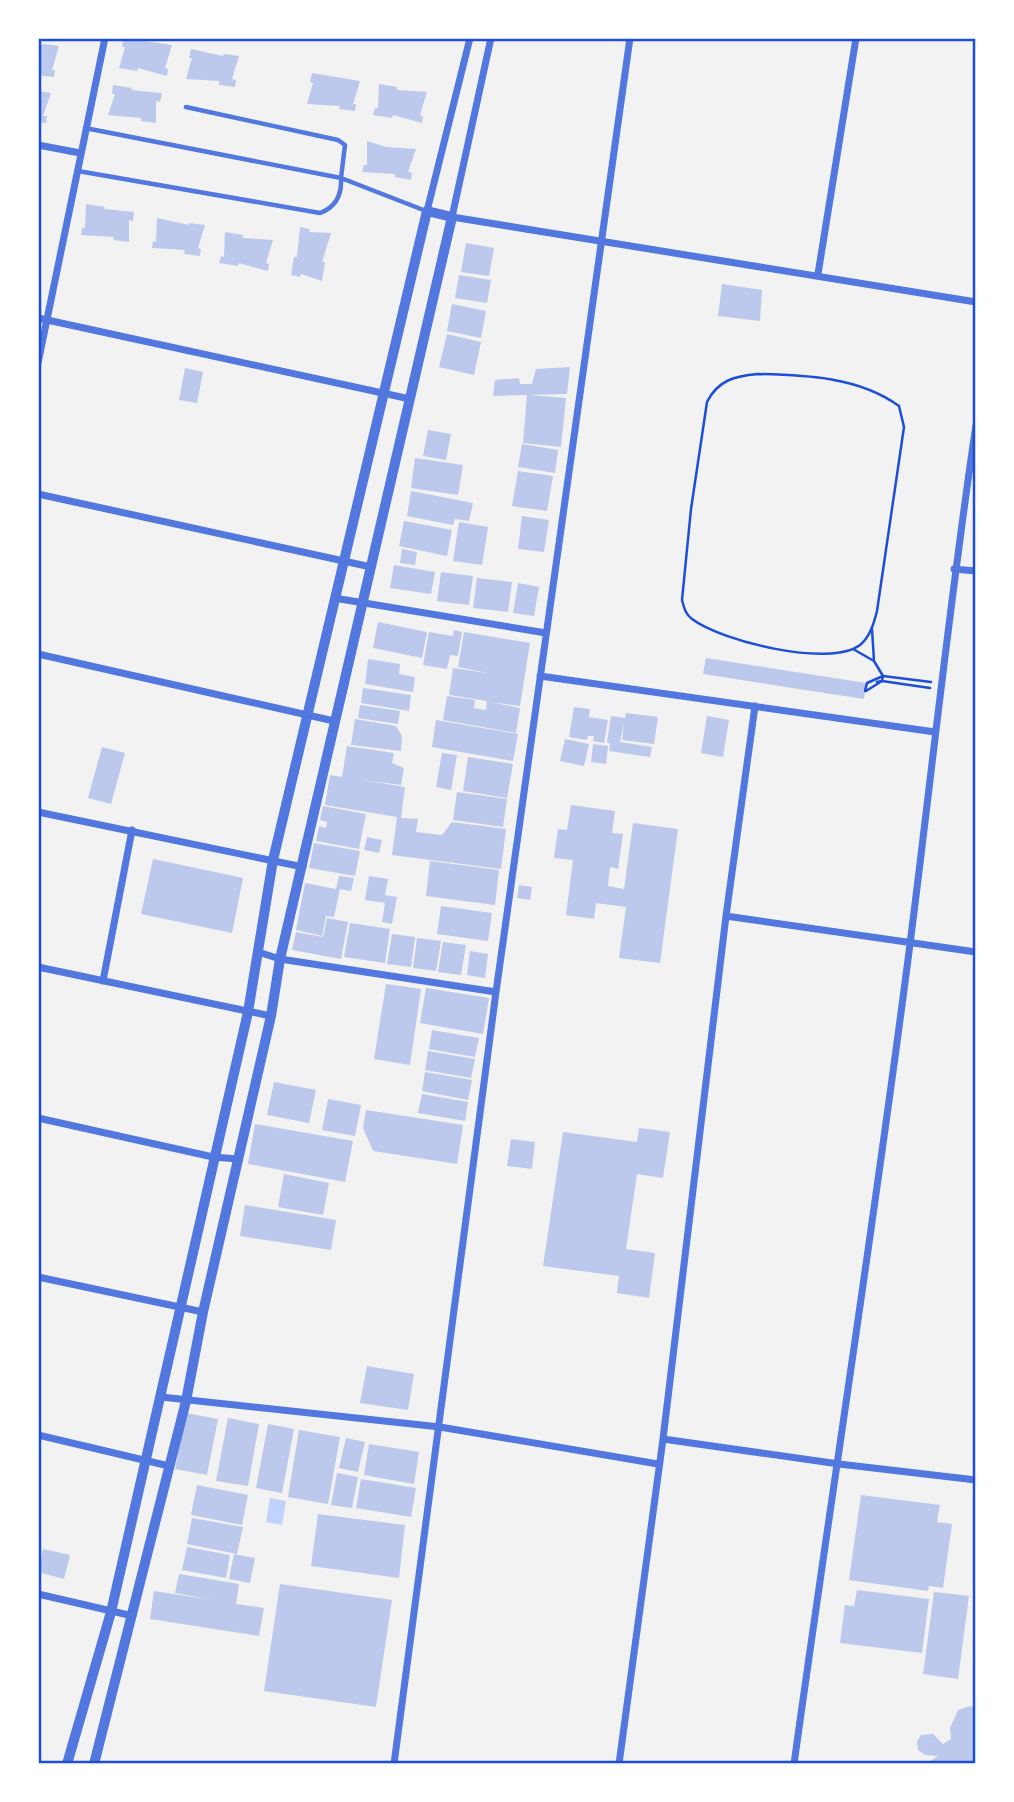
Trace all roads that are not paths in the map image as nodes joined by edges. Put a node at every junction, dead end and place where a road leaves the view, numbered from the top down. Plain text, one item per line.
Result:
1 (105, 38) edge
2 (470, 38) edge
3 (491, 38) edge
4 (630, 38) edge
5 (856, 38) edge
6 (186, 107) dead end
7 (86, 128) junction
8 (38, 145) edge
9 (80, 153) junction
10 (77, 171) junction
11 (341, 178) junction
12 (427, 211) junction
13 (452, 217) junction
14 (602, 240) junction
15 (818, 274) junction
16 (975, 302) edge
17 (38, 318) edge
18 (47, 320) junction
19 (38, 363) edge
20 (384, 393) junction
21 (410, 399) junction
22 (975, 425) edge
23 (38, 494) edge
24 (343, 561) junction
25 (371, 567) junction
26 (954, 569) junction
27 (975, 571) edge
28 (334, 598) junction
29 (363, 602) junction
30 (545, 633) junction
31 (38, 654) edge
32 (540, 676) junction
33 (755, 706) junction
34 (306, 715) junction
35 (334, 721) junction
36 (935, 732) junction
37 (38, 812) edge
38 (132, 830) junction
39 (273, 860) junction
40 (303, 867) junction
41 (726, 916) junction
42 (910, 944) junction
43 (258, 952) junction
44 (975, 952) edge
45 (280, 959) junction
46 (38, 967) edge
47 (103, 981) junction
48 (496, 992) junction
49 (248, 1012) junction
50 (271, 1016) junction
51 (38, 1118) edge
52 (213, 1157) junction
53 (239, 1159) junction
54 (38, 1277) edge
55 (181, 1306) junction
56 (203, 1312) junction
57 (161, 1397) junction
58 (186, 1401) junction
59 (440, 1427) junction
60 (38, 1435) edge
61 (663, 1438) junction
62 (144, 1462) junction
63 (658, 1464) junction
64 (839, 1464) junction
65 (169, 1466) junction
66 (975, 1480) edge
67 (38, 1594) edge
68 (111, 1612) junction
69 (134, 1616) junction
70 (67, 1763) edge
71 (94, 1763) edge
72 (394, 1763) edge
73 (619, 1763) edge
74 (794, 1763) edge

1 - 7 street
2 - 12 street
3 - 13 street
4 - 14 street
5 - 15 street
6 - 11 lane
7 - 9 street
7 - 11 lane
8 - 9 street
9 - 10 street
10 - 11 lane
10 - 18 street
11 - 12 lane
12 - 13 street
12 - 20 street
13 - 14 street
13 - 21 street
14 - 15 street
14 - 30 street
15 - 16 street
17 - 18 street
18 - 19 street
18 - 20 street
20 - 21 street
20 - 24 street
21 - 25 street
22 - 26 street
23 - 24 street
24 - 25 street
24 - 28 street
25 - 29 street
26 - 27 street
26 - 36 street
28 - 29 street
28 - 34 street
29 - 30 street
29 - 35 street
30 - 32 street
31 - 34 street
32 - 33 street
32 - 48 street
33 - 36 street
33 - 41 street
34 - 35 street
34 - 39 street
35 - 40 street
36 - 42 street
37 - 38 street
38 - 39 street
38 - 47 street
39 - 40 street
39 - 43 street
40 - 45 street
41 - 42 street
41 - 61 street
42 - 44 street
42 - 64 street
43 - 45 street
43 - 49 street
45 - 48 street
45 - 50 street
46 - 47 street
47 - 49 street
48 - 59 street
49 - 50 street
49 - 52 street
50 - 53 street
51 - 52 street
52 - 53 street
52 - 55 street
53 - 56 street
54 - 55 street
55 - 56 street
55 - 57 street
56 - 58 street
57 - 58 street
57 - 62 street
58 - 59 street
58 - 65 street
59 - 63 street
59 - 72 street
60 - 62 street
61 - 63 street
61 - 64 street
62 - 65 street
62 - 68 street
63 - 73 street
64 - 66 street
64 - 74 street
65 - 69 street
67 - 68 street
68 - 69 street
68 - 70 street
69 - 71 street

